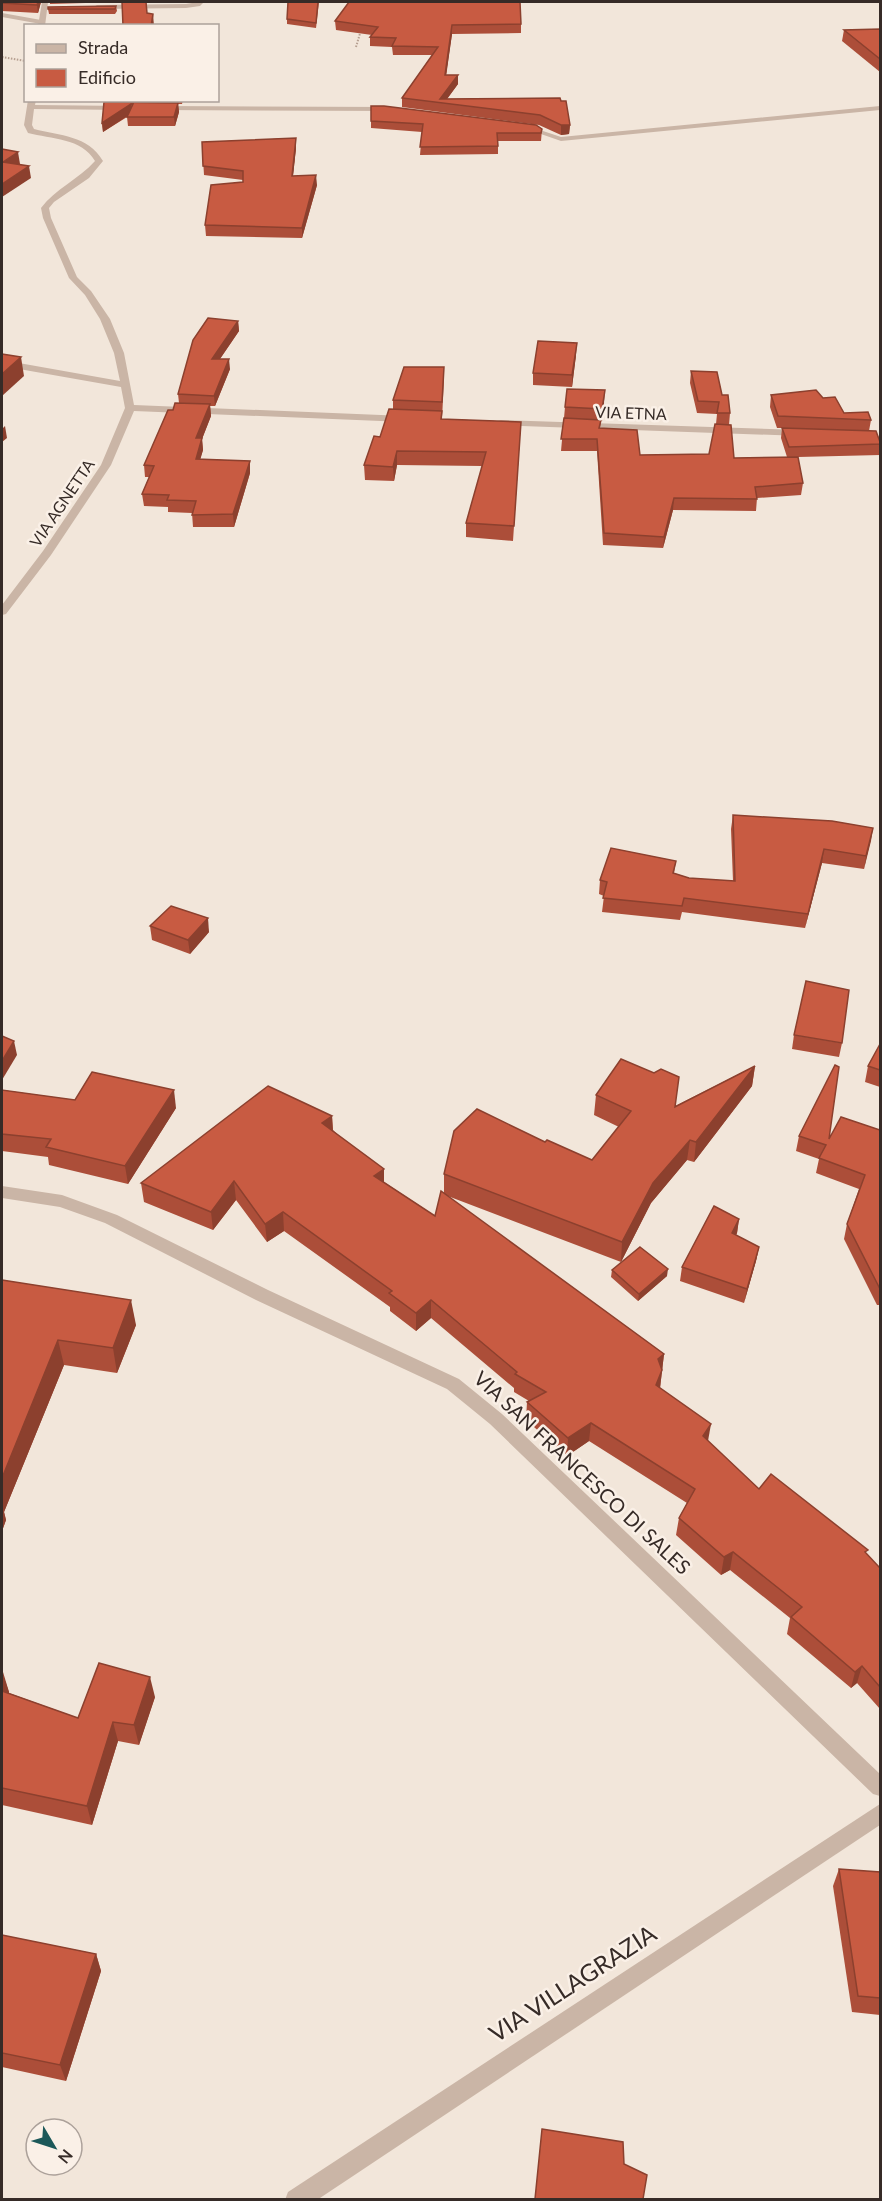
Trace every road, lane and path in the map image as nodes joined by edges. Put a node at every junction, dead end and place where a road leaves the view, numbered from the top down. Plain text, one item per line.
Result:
1 (201, 2) edge
2 (44, 5) edge
3 (87, 7) edge
4 (54, 8) edge
5 (2, 15) edge
6 (363, 22) edge
7 (41, 24) edge
8 (356, 47) dead end
9 (2, 57) edge
10 (24, 61) edge
11 (31, 104) edge
12 (132, 108) edge
13 (155, 108) edge
14 (880, 108) edge
15 (402, 110) edge
16 (516, 126) edge
17 (2, 363) edge
18 (125, 386) junction
19 (129, 408) junction
20 (412, 420) edge
21 (495, 423) edge
22 (810, 434) edge
23 (2, 612) edge
24 (2, 1192) edge
25 (880, 1787) edge
26 (880, 1814) edge
27 (296, 2199) edge

1 - 3 street
2 - 4 street
2 - 7 street
5 - 7 lane
6 - 8 path
9 - 10 path
11 - 12 street
11 - 18 street
13 - 15 street
14 - 16 street
17 - 18 street
18 - 19 street
19 - 20 street
19 - 23 street, VIA AGNETTA
21 - 22 street, VIA ETNA
24 - 25 street, VIA SAN FRANCESCO DI SALES
26 - 27 street, VIA VILLAGRAZIA

